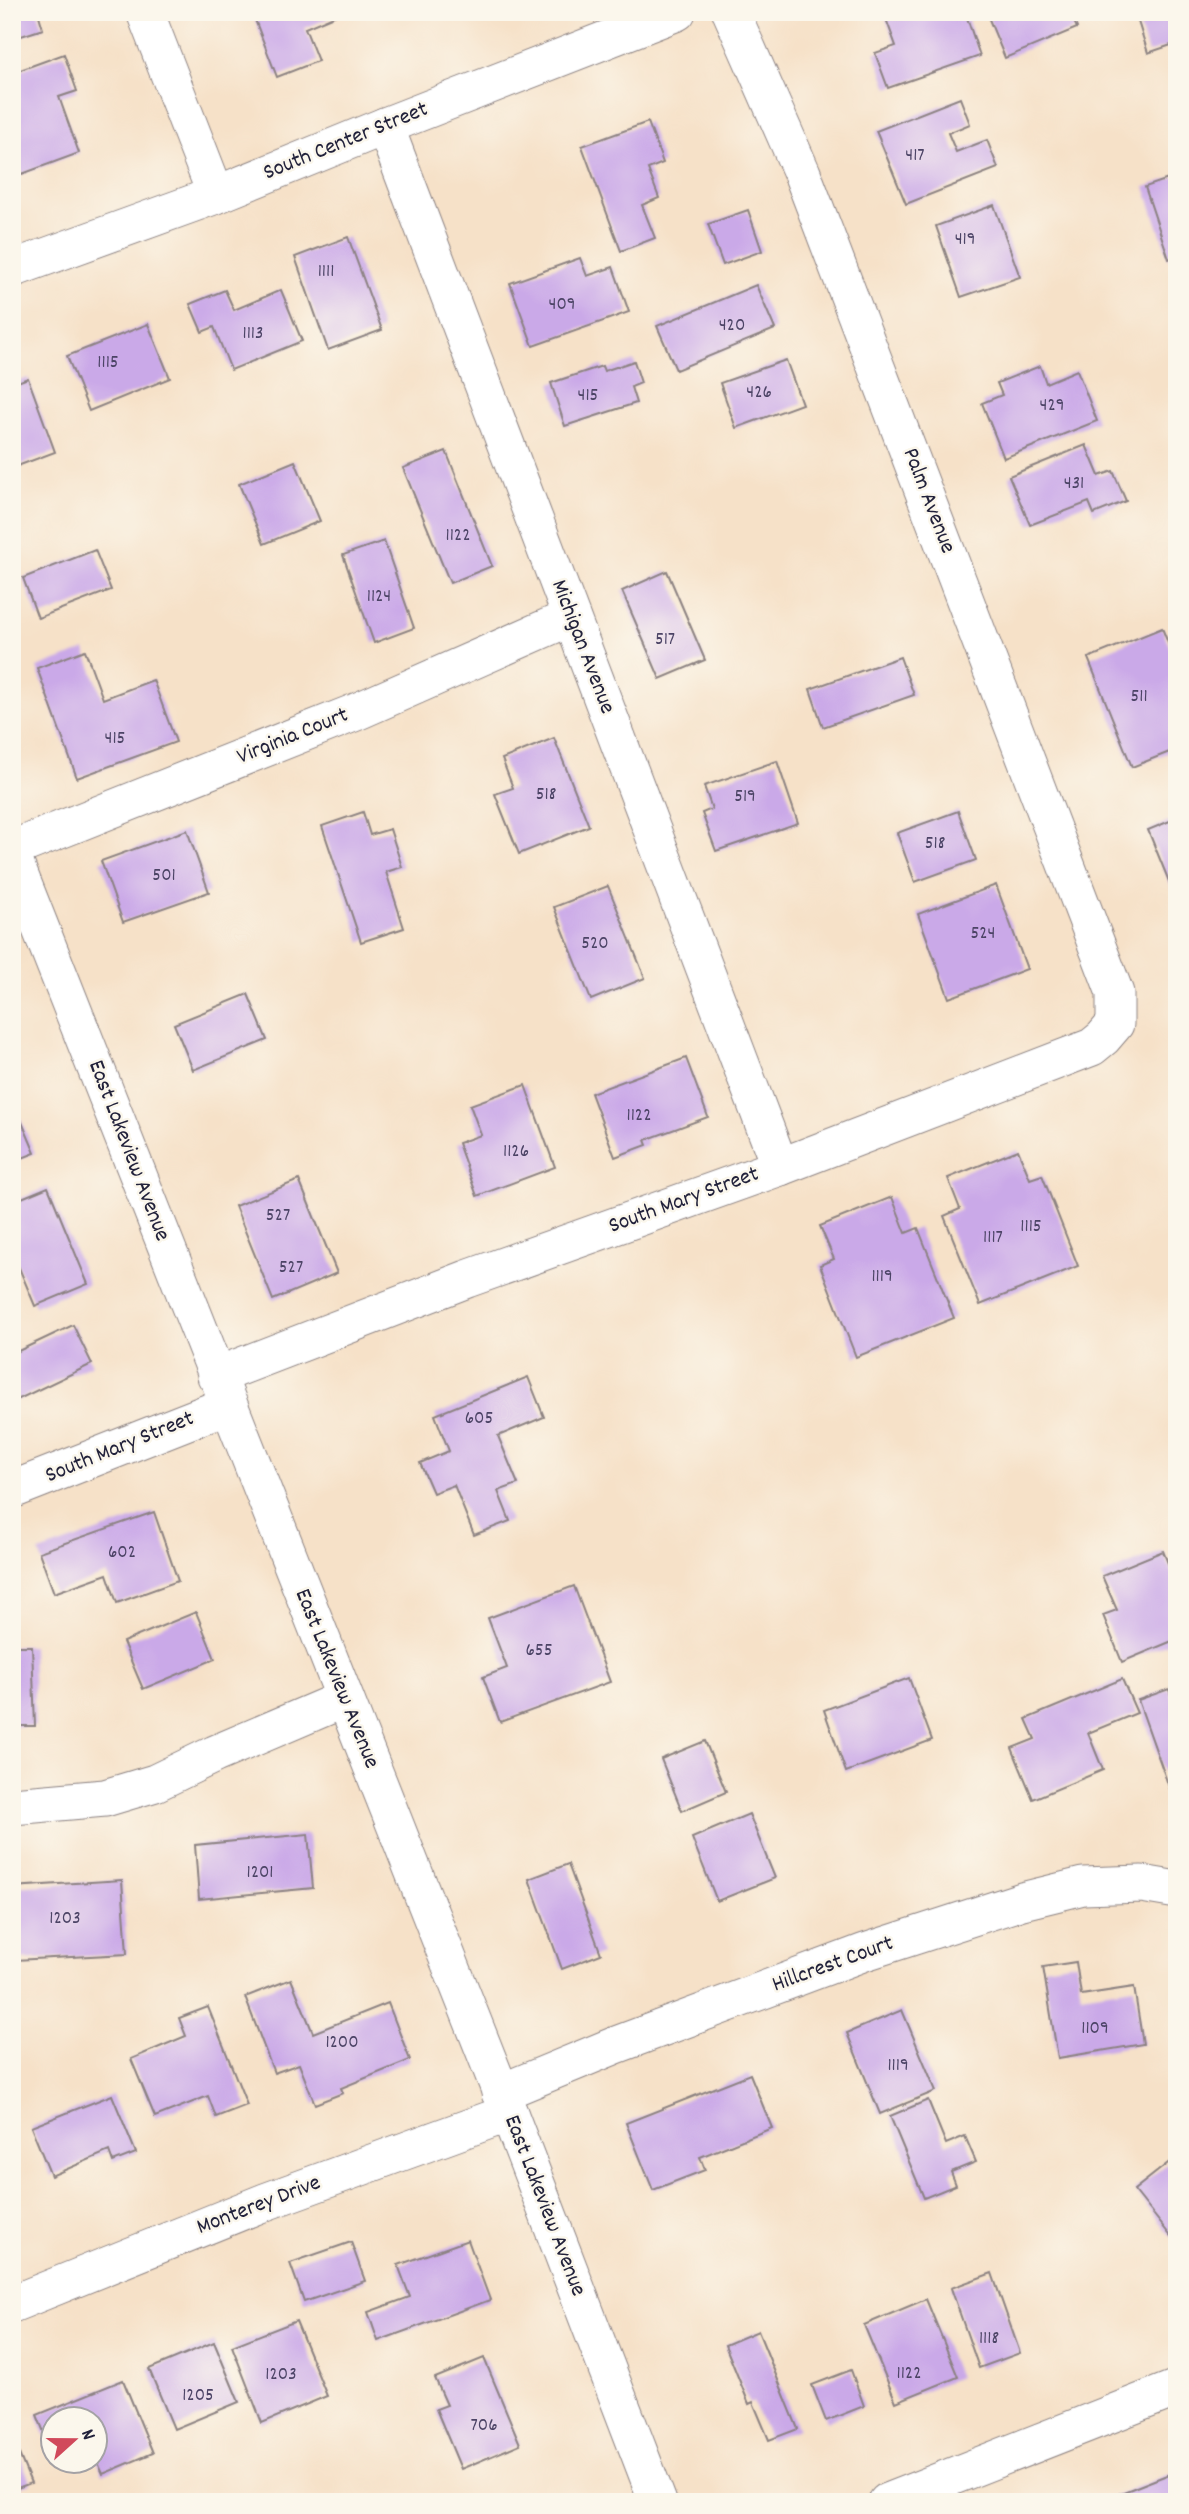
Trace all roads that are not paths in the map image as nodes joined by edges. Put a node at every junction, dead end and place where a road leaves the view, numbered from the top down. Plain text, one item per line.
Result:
1 (145, 12) edge
2 (731, 12) edge
3 (668, 14) edge
4 (385, 126) junction
5 (216, 195) junction
6 (12, 269) edge
7 (571, 617) junction
8 (12, 849) edge
9 (12, 856) edge
10 (1115, 993) joint
11 (780, 1167) junction
12 (222, 1390) junction
13 (12, 1490) edge
14 (344, 1699) junction
15 (12, 1806) edge
16 (1177, 1890) edge
17 (504, 2103) junction
18 (12, 2304) edge
19 (1177, 2388) edge
20 (659, 2502) edge
21 (887, 2502) edge

1 - 5 street
2 - 10 street, Palm Avenue
3 - 4 street, South Center Street
4 - 5 street, South Center Street
4 - 7 street, Michigan Avenue
5 - 6 street, South Center Street
7 - 8 street, Virginia Court
7 - 11 street, Michigan Avenue
9 - 12 street, East Lakeview Avenue
10 - 11 street, South Mary Street
11 - 12 street, South Mary Street
12 - 13 street, South Mary Street
12 - 14 street, East Lakeview Avenue
14 - 15 street
14 - 17 street, East Lakeview Avenue
16 - 17 street, Hillcrest Court
17 - 18 street, Monterey Drive
17 - 20 street, East Lakeview Avenue
19 - 21 street

